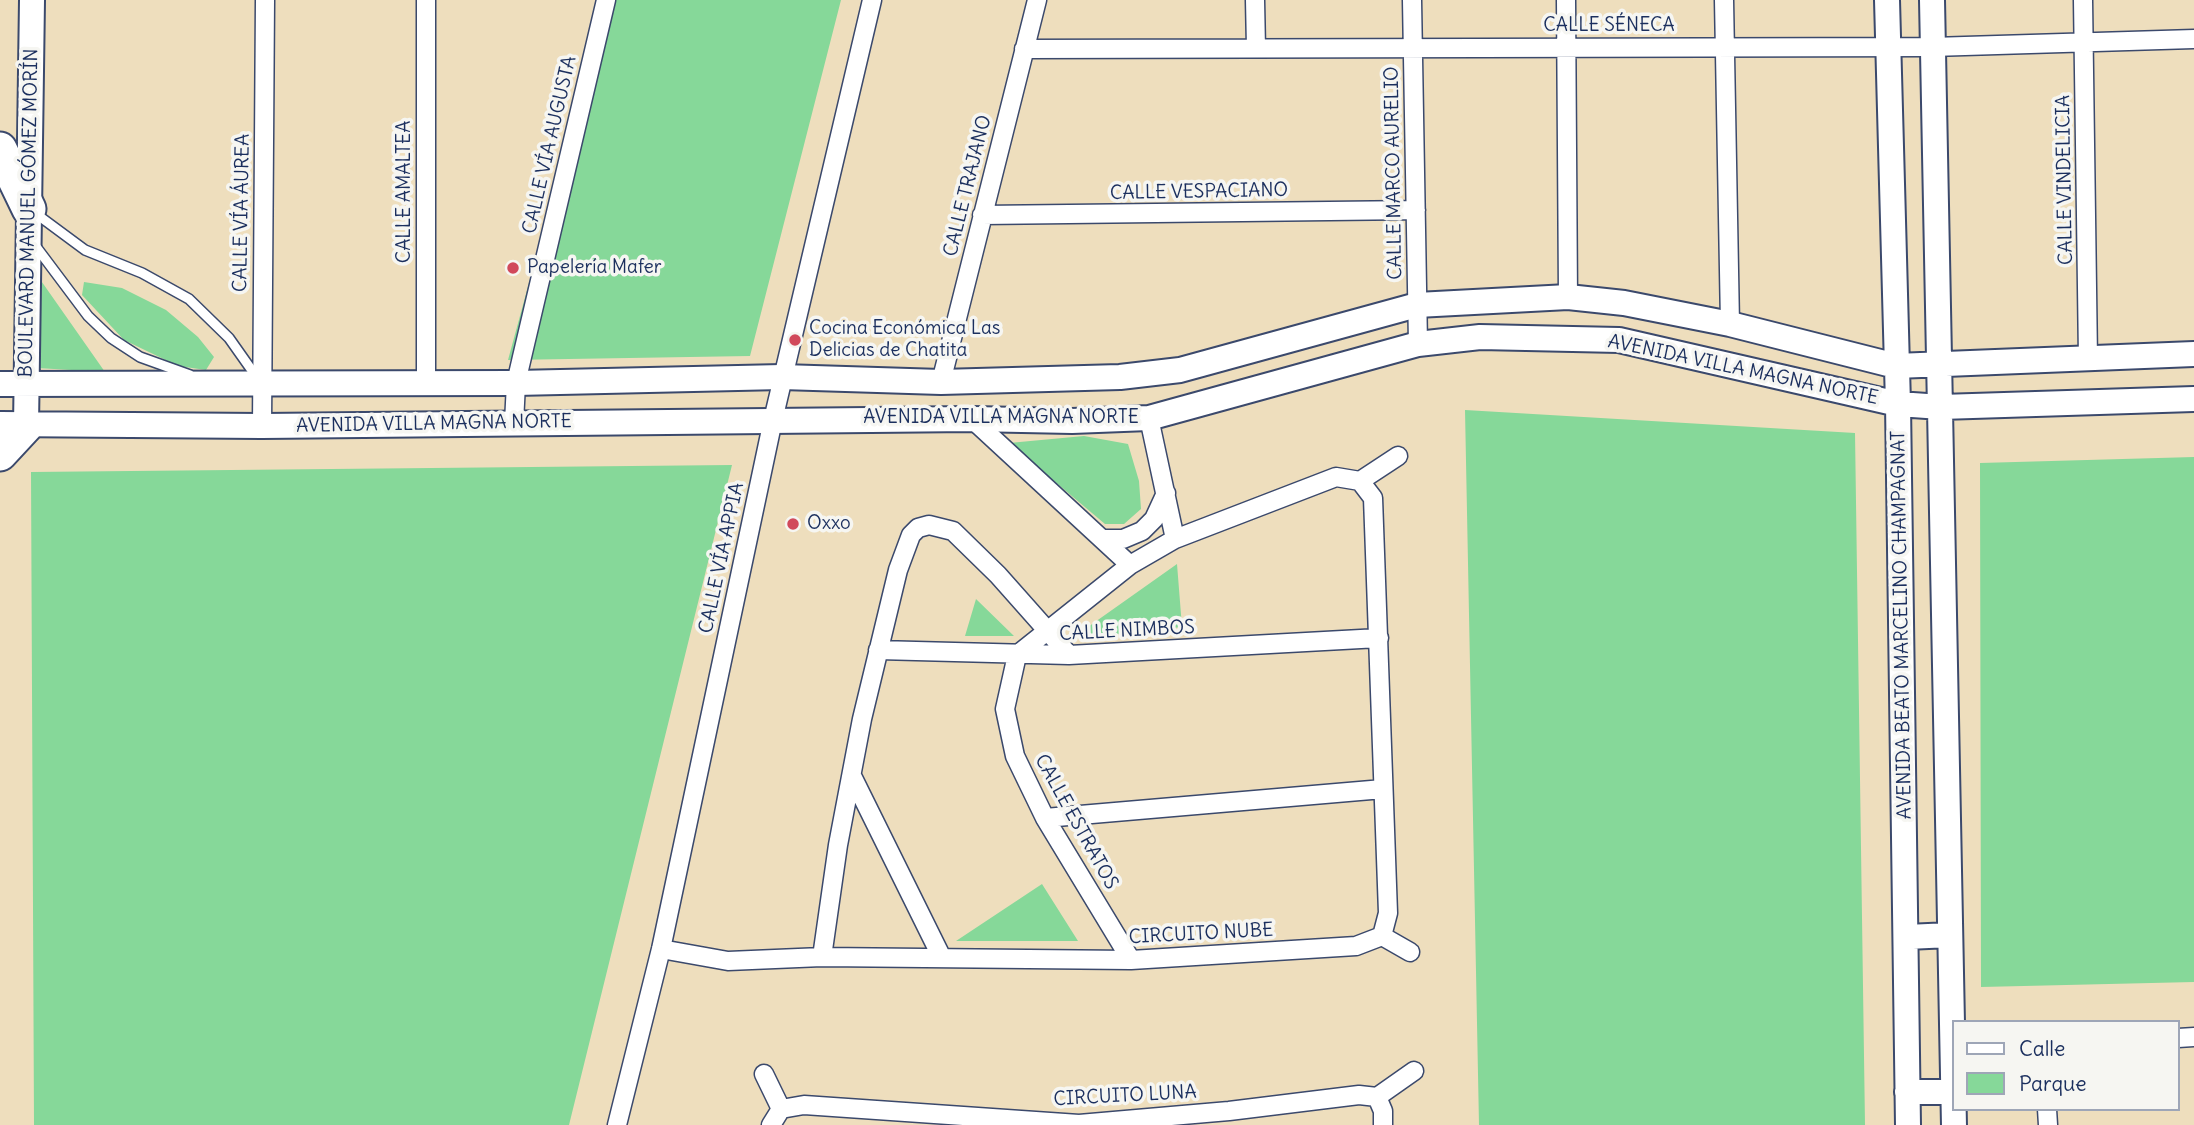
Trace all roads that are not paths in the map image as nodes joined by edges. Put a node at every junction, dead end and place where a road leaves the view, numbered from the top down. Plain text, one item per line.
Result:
1 (32, 0) edge
2 (265, 0) edge
3 (426, 0) edge
4 (606, 0) edge
5 (873, 0) edge
6 (1037, 0) edge
7 (1255, 0) edge
8 (1412, 0) edge
9 (1566, 0) edge
10 (1724, 0) edge
11 (1887, 0) edge
12 (1932, 0) edge
13 (2083, 0) edge
14 (2194, 39) edge
15 (2084, 43) junction
16 (1566, 46) junction
17 (1413, 47) junction
18 (1725, 47) junction
19 (1886, 47) junction
20 (1933, 47) junction
21 (1256, 48) junction
22 (1024, 50) junction
23 (0, 149) edge
24 (1416, 210) junction
25 (982, 215) junction
26 (29, 223) junction
27 (1569, 297) junction
28 (1417, 305) junction
29 (1730, 324) junction
30 (1418, 345) junction
31 (2194, 354) edge
32 (2088, 359) junction
33 (1896, 366) junction
34 (1940, 367) junction
35 (782, 377) junction
36 (941, 382) junction
37 (516, 383) junction
38 (0, 384) edge
39 (261, 384) junction
40 (426, 384) junction
41 (27, 385) junction
42 (222, 385) junction
43 (2194, 399) edge
44 (1898, 404) junction
45 (1941, 407) junction
46 (1149, 418) junction
47 (773, 419) junction
48 (972, 419) junction
49 (514, 423) junction
50 (13, 425) edge
51 (262, 426) junction
52 (0, 454) edge
53 (1398, 456) dead end
54 (1360, 481) junction
55 (1166, 493) junction
56 (1103, 539) junction
57 (1175, 539) junction
58 (1130, 565) junction
59 (1048, 629) junction
60 (1379, 638) junction
61 (878, 650) junction
62 (1017, 655) junction
63 (1069, 655) junction
64 (852, 776) junction
65 (1382, 789) junction
66 (1045, 818) junction
67 (1382, 936) junction
68 (1950, 936) junction
69 (1907, 937) junction
70 (660, 948) junction
71 (1410, 952) dead end
72 (822, 957) junction
73 (942, 958) junction
74 (1131, 960) junction
75 (1952, 1040) edge
76 (1414, 1071) dead end
77 (764, 1074) dead end
78 (1907, 1091) junction
79 (1952, 1092) edge
80 (1377, 1097) junction
81 (781, 1109) junction
82 (1229, 1118) edge
83 (1078, 1124) edge
84 (617, 1125) edge
85 (771, 1125) edge
86 (1383, 1125) edge
87 (1908, 1125) edge

1 - 26 street, BOULEVARD MANUEL GÓMEZ MORÍN
2 - 39 street, CALLE VÍA ÁUREA
3 - 40 street, CALLE AMALTEA
4 - 37 street, CALLE VÍA AUGUSTA
5 - 35 street, CALLE VÍA APPIA
6 - 22 street, CALLE TRAJANO
7 - 21 street
8 - 17 street, CALLE MARCO AURELIO
9 - 16 street
10 - 18 street
11 - 19 street, AVENIDA BEATO MARCELINO CHAMPAGNAT
12 - 20 street
13 - 15 street, CALLE VINDELICIA
14 - 15 street, CALLE SÉNECA
15 - 20 street, CALLE SÉNECA
15 - 32 street, CALLE VINDELICIA
16 - 17 street, CALLE SÉNECA
16 - 18 street, CALLE SÉNECA
16 - 27 street
17 - 21 street, CALLE SÉNECA
17 - 24 street, CALLE MARCO AURELIO
18 - 19 street, CALLE SÉNECA
18 - 29 street
19 - 20 street, CALLE SÉNECA
19 - 33 street, AVENIDA BEATO MARCELINO CHAMPAGNAT
20 - 34 street
21 - 22 street, CALLE SÉNECA
22 - 25 street, CALLE TRAJANO
23 - 26 highway
24 - 25 street, CALLE VESPACIANO
24 - 28 street, CALLE MARCO AURELIO
25 - 36 street, CALLE TRAJANO
26 - 39 lane
26 - 41 street, BOULEVARD MANUEL GÓMEZ MORÍN
26 - 42 lane
27 - 28 street, AVENIDA VILLA MAGNA NORTE
27 - 29 street, AVENIDA VILLA MAGNA NORTE
28 - 30 street, CALLE MARCO AURELIO
28 - 36 street, AVENIDA VILLA MAGNA NORTE
29 - 33 street, AVENIDA VILLA MAGNA NORTE
30 - 44 street, AVENIDA VILLA MAGNA NORTE
30 - 46 street, AVENIDA VILLA MAGNA NORTE
31 - 32 street, AVENIDA VILLA MAGNA NORTE
32 - 34 street, AVENIDA VILLA MAGNA NORTE
33 - 34 street, AVENIDA VILLA MAGNA NORTE
33 - 44 street, AVENIDA BEATO MARCELINO CHAMPAGNAT
34 - 45 street
35 - 36 street, AVENIDA VILLA MAGNA NORTE
35 - 37 street, AVENIDA VILLA MAGNA NORTE
35 - 47 street, CALLE VÍA APPIA
37 - 40 street, AVENIDA VILLA MAGNA NORTE
37 - 49 street, CALLE VÍA AUGUSTA
38 - 41 street, AVENIDA VILLA MAGNA NORTE
39 - 40 street, AVENIDA VILLA MAGNA NORTE
39 - 42 street, AVENIDA VILLA MAGNA NORTE
39 - 51 street, CALLE VÍA ÁUREA
41 - 42 street, AVENIDA VILLA MAGNA NORTE
41 - 50 street, BOULEVARD MANUEL GÓMEZ MORÍN
43 - 45 street, AVENIDA VILLA MAGNA NORTE
44 - 45 street, AVENIDA VILLA MAGNA NORTE
44 - 69 street, AVENIDA BEATO MARCELINO CHAMPAGNAT
45 - 68 street
46 - 48 street, AVENIDA VILLA MAGNA NORTE
46 - 55 street
47 - 48 street, AVENIDA VILLA MAGNA NORTE
47 - 49 street, AVENIDA VILLA MAGNA NORTE
47 - 70 street, CALLE VÍA APPIA
48 - 56 street
49 - 51 street, AVENIDA VILLA MAGNA NORTE
50 - 51 street, AVENIDA VILLA MAGNA NORTE
50 - 52 highway
53 - 54 street
54 - 57 street
54 - 60 street
55 - 56 street
55 - 57 street
56 - 58 street
57 - 58 street
58 - 59 street
59 - 61 street
59 - 62 street
59 - 63 street
60 - 63 street, CALLE NIMBOS
60 - 65 street
61 - 62 street, CALLE NIMBOS
61 - 64 street
62 - 63 street, CALLE NIMBOS
62 - 66 street, CALLE ESTRATOS
64 - 72 street
64 - 73 street
65 - 66 street
65 - 67 street
66 - 74 street, CALLE ESTRATOS
67 - 71 street
67 - 74 street, CIRCUITO NUBE
68 - 69 street
68 - 75 street
69 - 78 street, AVENIDA BEATO MARCELINO CHAMPAGNAT
70 - 72 street, CIRCUITO NUBE
70 - 84 street, CALLE VÍA APPIA
72 - 73 street, CIRCUITO NUBE
73 - 74 street, CIRCUITO NUBE
76 - 80 street
77 - 81 street
78 - 79 street
78 - 87 street, AVENIDA BEATO MARCELINO CHAMPAGNAT
80 - 82 street, CIRCUITO LUNA
80 - 86 street
81 - 83 street, CIRCUITO LUNA
81 - 85 street
82 - 83 street, CIRCUITO LUNA

